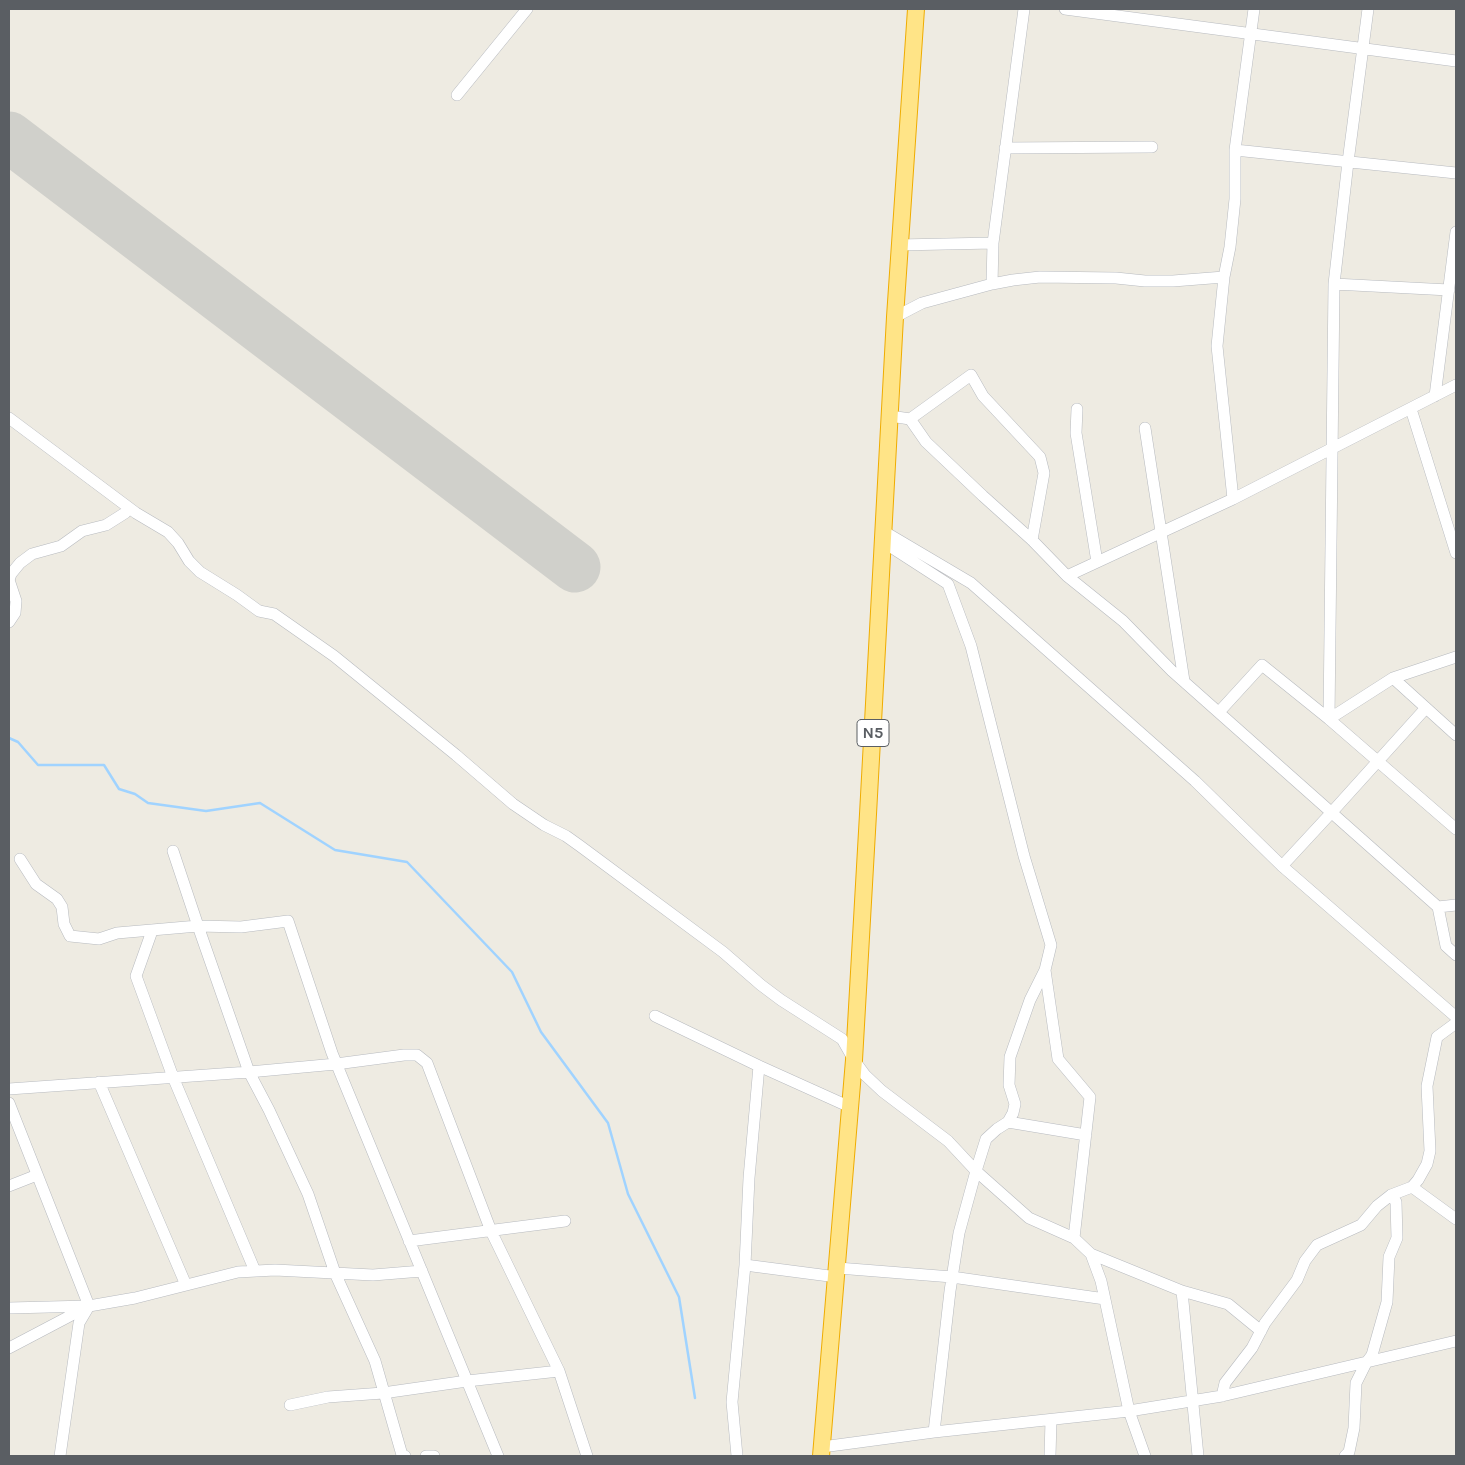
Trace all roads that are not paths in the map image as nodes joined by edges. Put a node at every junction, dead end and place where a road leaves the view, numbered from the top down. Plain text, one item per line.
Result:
1 (527, 9) edge
2 (916, 9) edge
3 (1024, 9) edge
4 (1065, 9) edge
5 (1254, 9) edge
6 (1368, 9) edge
7 (1141, 14) edge
8 (1250, 34) junction
9 (1363, 49) junction
10 (1456, 61) edge
11 (457, 95) dead end
12 (1152, 147) dead end
13 (1005, 148) junction
14 (1235, 150) junction
15 (1348, 162) junction
16 (1456, 173) edge
17 (1456, 232) edge
18 (993, 243) junction
19 (899, 245) junction
20 (1224, 277) junction
21 (992, 284) junction
22 (1334, 284) junction
23 (1449, 290) junction
24 (895, 317) junction
25 (1456, 386) edge
26 (1435, 396) junction
27 (1410, 408) junction
28 (1077, 409) dead end
29 (890, 416) junction
30 (9, 418) edge
31 (910, 418) junction
32 (1145, 428) dead end
33 (1331, 449) junction
34 (1234, 499) junction
35 (129, 508) junction
36 (1161, 532) junction
37 (883, 537) junction
38 (1032, 540) junction
39 (1456, 553) edge
40 (1097, 562) junction
41 (1067, 576) junction
42 (9, 622) edge
43 (1456, 657) edge
44 (1393, 678) junction
45 (1184, 681) junction
46 (1425, 709) junction
47 (1219, 712) junction
48 (1329, 719) junction
49 (1456, 735) edge
50 (1378, 761) junction
51 (1332, 812) junction
52 (1456, 829) edge
53 (173, 851) dead end
54 (20, 859) dead end
55 (1282, 866) junction
56 (1456, 905) edge
57 (1438, 907) junction
58 (198, 926) junction
59 (152, 931) junction
60 (1456, 955) edge
61 (1045, 970) junction
62 (655, 1016) dead end
63 (1456, 1016) edge
64 (1456, 1023) edge
65 (854, 1060) junction
66 (336, 1064) junction
67 (759, 1066) junction
68 (249, 1072) junction
69 (173, 1077) junction
70 (100, 1082) junction
71 (9, 1089) edge
72 (9, 1103) edge
73 (850, 1107) junction
74 (1008, 1122) junction
75 (1086, 1135) junction
76 (976, 1171) junction
77 (37, 1174) junction
78 (9, 1186) edge
79 (1412, 1187) junction
80 (1391, 1195) junction
81 (1456, 1218) edge
82 (566, 1221) dead end
83 (491, 1231) junction
84 (1074, 1238) junction
85 (409, 1241) junction
86 (1091, 1254) junction
87 (745, 1265) junction
88 (255, 1271) junction
89 (422, 1271) junction
90 (335, 1273) junction
91 (837, 1273) junction
92 (952, 1277) junction
93 (186, 1285) junction
94 (1182, 1291) junction
95 (1105, 1299) junction
96 (89, 1306) junction
97 (9, 1308) edge
98 (1261, 1331) junction
99 (1456, 1340) edge
100 (9, 1348) edge
101 (1366, 1363) junction
102 (559, 1371) junction
103 (467, 1381) junction
104 (383, 1393) junction
105 (1222, 1396) junction
106 (1192, 1401) junction
107 (290, 1405) dead end
108 (1129, 1411) junction
109 (1051, 1420) junction
110 (934, 1432) junction
111 (822, 1452) edge
112 (60, 1456) edge
113 (403, 1456) edge
114 (426, 1456) edge
115 (434, 1456) edge
116 (498, 1456) edge
117 (587, 1456) edge
118 (737, 1456) edge
119 (1050, 1456) edge
120 (1145, 1456) edge
121 (1198, 1456) edge
122 (1345, 1456) edge

1 - 11 street
2 - 19 highway, N5
3 - 13 street
4 - 7 street
5 - 8 street
6 - 9 street
7 - 8 street
8 - 9 street
8 - 14 street
9 - 10 street
9 - 15 street
12 - 13 street
13 - 18 street
14 - 15 street
14 - 20 street
15 - 16 street
15 - 22 street
17 - 23 street
18 - 19 street
18 - 21 street
19 - 24 highway, N5
20 - 21 street
20 - 34 street
21 - 24 street
22 - 23 street
22 - 33 street
23 - 26 street
24 - 29 highway, N5
25 - 26 street
26 - 27 street
27 - 33 street
27 - 39 street
28 - 40 street
29 - 31 street
29 - 37 highway, N5
30 - 35 street
31 - 38 street
31 - 38 street
32 - 36 street
33 - 34 street
33 - 48 street
34 - 36 street
35 - 42 street
35 - 65 street
36 - 40 street
36 - 45 street
37 - 55 street
37 - 61 street
37 - 65 highway, N5
38 - 41 street
40 - 41 street
41 - 45 street
43 - 44 street
44 - 46 street
44 - 48 street
45 - 47 street
46 - 49 street
46 - 50 street
47 - 48 street
47 - 51 street
48 - 50 street
50 - 51 street
50 - 52 street
51 - 55 street
51 - 57 street
53 - 58 street
54 - 59 street
55 - 63 street
56 - 57 street
57 - 60 street
58 - 59 street
58 - 66 street
58 - 68 street
59 - 69 street
61 - 74 street
61 - 75 street
62 - 67 street
64 - 79 street
65 - 73 highway, N5
65 - 76 street
66 - 68 street
66 - 83 street
66 - 85 street
67 - 73 street
67 - 87 street
68 - 69 street
68 - 90 street
69 - 70 street
69 - 88 street
70 - 71 street
70 - 93 street
72 - 77 street
73 - 91 highway, N5
74 - 75 street
74 - 76 street
75 - 84 street
76 - 84 street
76 - 92 street
77 - 78 street
77 - 96 street
79 - 80 street
79 - 81 street
80 - 98 street
80 - 101 street
82 - 83 street
83 - 85 street
83 - 102 street
84 - 86 street
85 - 89 street
86 - 94 street
86 - 95 street
87 - 91 street
87 - 118 street
88 - 90 street
88 - 93 street
89 - 90 street
89 - 103 street
90 - 104 street
91 - 92 street
91 - 111 highway, N5
92 - 95 street
92 - 110 street
93 - 96 street
94 - 98 street
94 - 106 street
95 - 108 street
96 - 97 street
96 - 100 street
96 - 112 street
98 - 105 street
99 - 101 street
101 - 105 street
101 - 122 street
102 - 103 street
102 - 117 street
103 - 104 street
103 - 116 street
104 - 107 street
104 - 113 street
105 - 106 street
106 - 108 street
106 - 121 street
108 - 109 street
108 - 120 street
109 - 110 street
109 - 119 street
110 - 111 street
114 - 115 street

